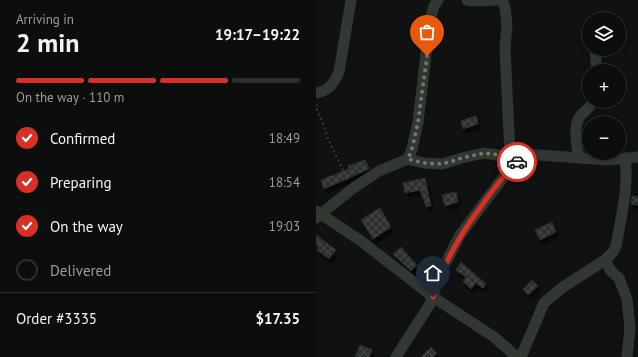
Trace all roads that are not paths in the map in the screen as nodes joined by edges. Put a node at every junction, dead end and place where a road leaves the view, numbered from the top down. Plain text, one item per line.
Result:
1 (351, 0) edge
2 (438, 0) edge
3 (467, 0) edge
4 (498, 0) edge
5 (502, 0) edge
6 (316, 93) edge
7 (589, 108) edge
8 (525, 154) junction
9 (510, 156) junction
10 (638, 156) edge
11 (579, 158) junction
12 (582, 158) edge
13 (626, 158) edge
14 (408, 159) junction
15 (625, 160) edge
16 (317, 214) edge
17 (605, 260) junction
18 (433, 297) junction
19 (505, 353) edge
20 (396, 357) edge
21 (517, 357) edge
22 (520, 357) edge
23 (627, 357) edge

1 - 6 street
2 - 14 street
3 - 4 street
5 - 9 street
7 - 11 street
8 - 9 street
8 - 11 street
8 - 18 street
9 - 14 street
10 - 13 street
11 - 12 street
14 - 16 street
15 - 17 street
16 - 18 street
17 - 22 street
17 - 23 street
18 - 19 street
18 - 20 street
19 - 21 street

